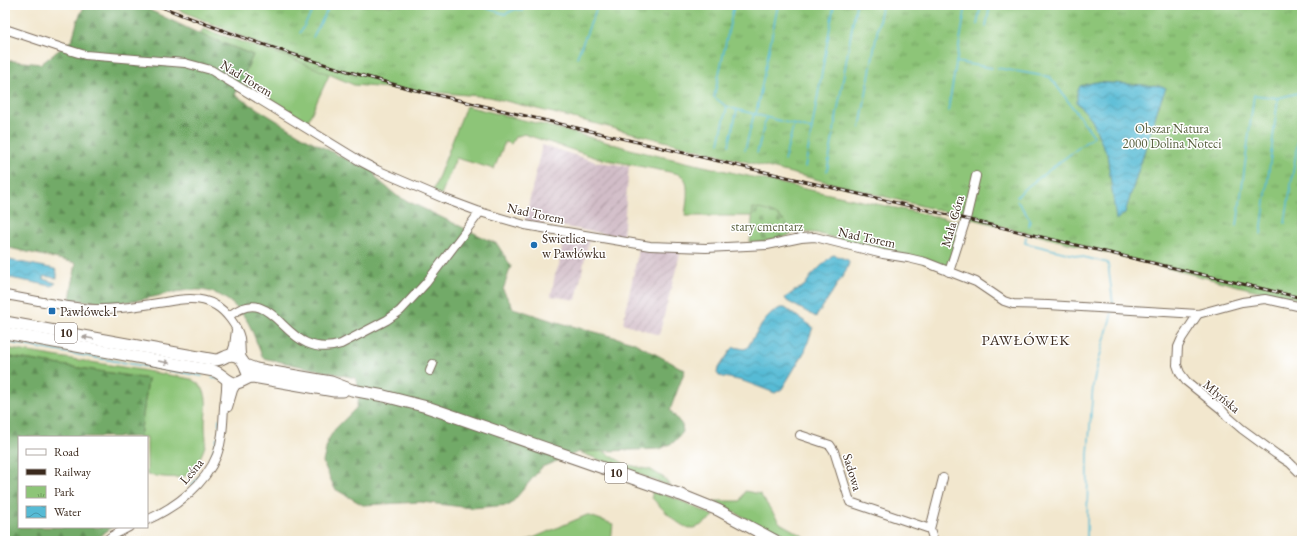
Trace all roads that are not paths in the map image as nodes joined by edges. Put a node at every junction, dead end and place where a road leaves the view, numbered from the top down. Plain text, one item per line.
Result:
1 (5, 29) edge
2 (976, 176) dead end
3 (480, 212) junction
4 (949, 272) junction
5 (5, 295) edge
6 (1302, 307) edge
7 (1198, 314) junction
8 (229, 316) junction
9 (5, 322) edge
10 (236, 329) junction
11 (5, 333) edge
12 (226, 357) junction
13 (244, 362) junction
14 (224, 377) junction
15 (242, 380) junction
16 (352, 390) junction
17 (225, 418) junction
18 (800, 435) dead end
19 (1302, 475) edge
20 (943, 478) dead end
21 (148, 520) edge
22 (127, 528) edge
23 (930, 529) junction
24 (105, 541) edge
25 (776, 541) edge
26 (934, 541) edge

1 - 3 street, Nad Torem
2 - 4 street, Mała Góra
3 - 4 street, Nad Torem
3 - 8 street
4 - 7 street, Nad Torem
5 - 8 street
6 - 7 street, Nad Torem
7 - 19 street, Młyńska
8 - 10 street
12 -> 9 highway, 10
10 - 12 street
10 - 13 street
11 -> 14 highway, 10
12 - 13 highway, 10
12 - 14 highway
13 - 15 highway
13 - 16 highway, 10
14 - 15 highway, 10
14 - 17 street, Leśna
15 - 16 highway, 10
15 - 17 street, Leśna
16 - 25 highway, 10
17 - 21 street, Leśna
18 - 23 street, Sadowa
20 - 23 street
22 - 24 street
23 - 26 street

